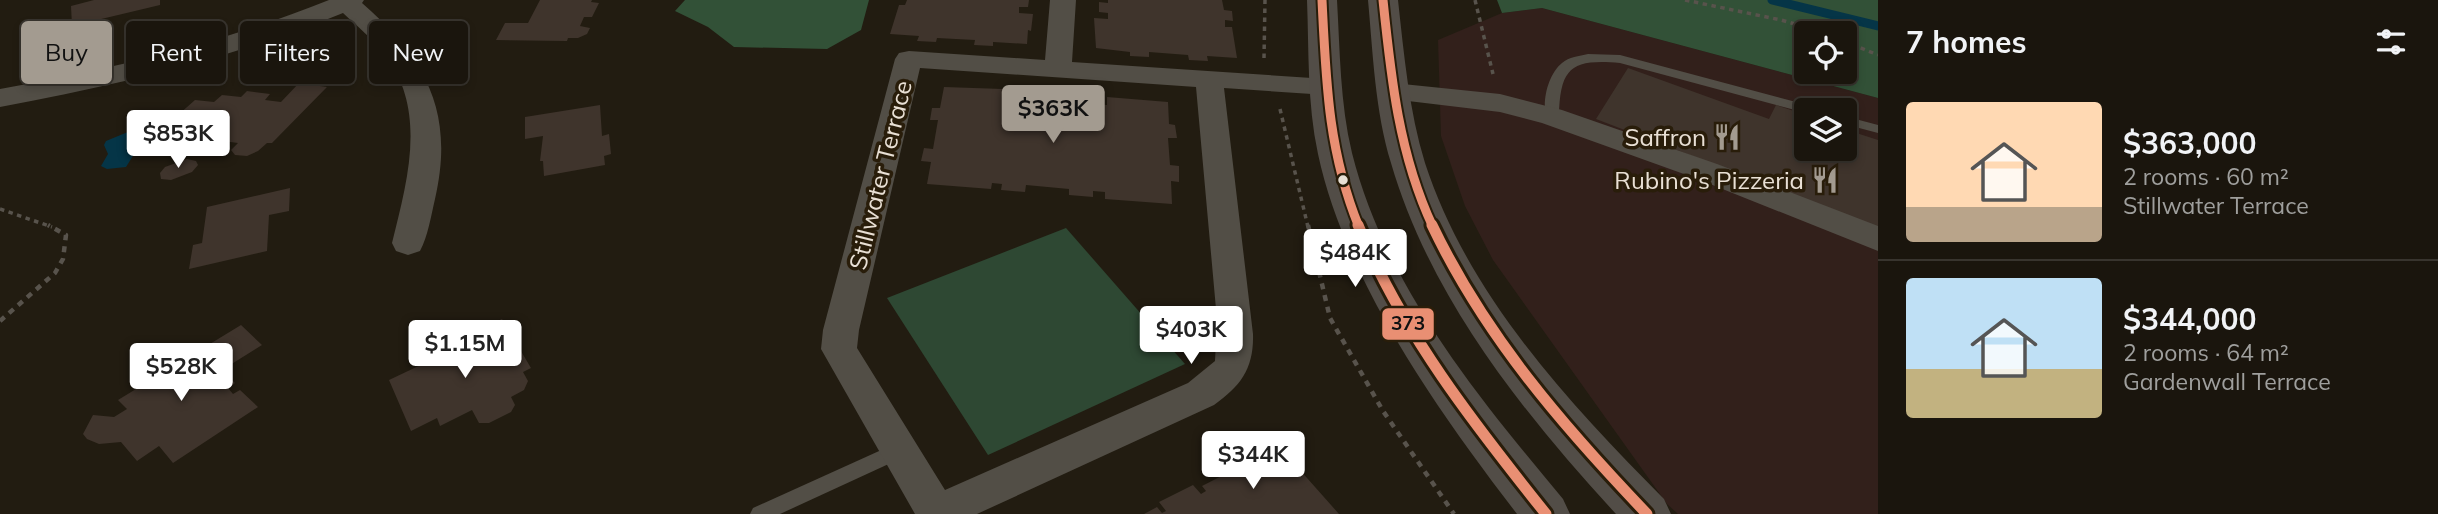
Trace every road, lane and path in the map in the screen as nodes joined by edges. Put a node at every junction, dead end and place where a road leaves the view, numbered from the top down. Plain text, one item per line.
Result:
1 (1063, 0) edge
2 (1265, 0) edge
3 (1322, 0) edge
4 (1383, 0) edge
5 (1475, 0) edge
6 (1685, 0) edge
7 (349, 1) edge
8 (1794, 24) edge
9 (1857, 46) edge
10 (1878, 55) edge
11 (1059, 67) junction
12 (1209, 79) junction
13 (1490, 82) dead end
14 (1275, 86) junction
15 (1327, 88) junction
16 (1393, 92) junction
17 (0, 98) edge
18 (1794, 106) edge
19 (1552, 116) junction
20 (1857, 123) edge
21 (1878, 129) edge
22 (0, 209) edge
23 (1878, 239) edge
24 (408, 243) dead end
25 (0, 321) edge
26 (899, 450) junction
27 (760, 514) edge
28 (937, 514) edge
29 (1454, 514) edge
30 (1546, 514) edge
31 (1647, 514) edge

1 - 11 street
2 - 14 path
3 - 15 street
4 - 16 street
5 - 13 path
6 - 8 path
7 - 17 street
7 - 24 street
9 - 10 path
11 - 12 street, Stillwater Terrace
11 - 26 street, Stillwater Terrace
12 - 14 street, Stillwater Terrace
12 - 28 street
14 - 15 street, Stillwater Terrace
14 - 29 path
15 - 30 street
16 - 19 street
16 - 31 street
18 - 19 lane
19 - 23 street
20 - 21 lane
22 - 25 path
26 - 27 lane
26 - 28 street, Stillwater Terrace

